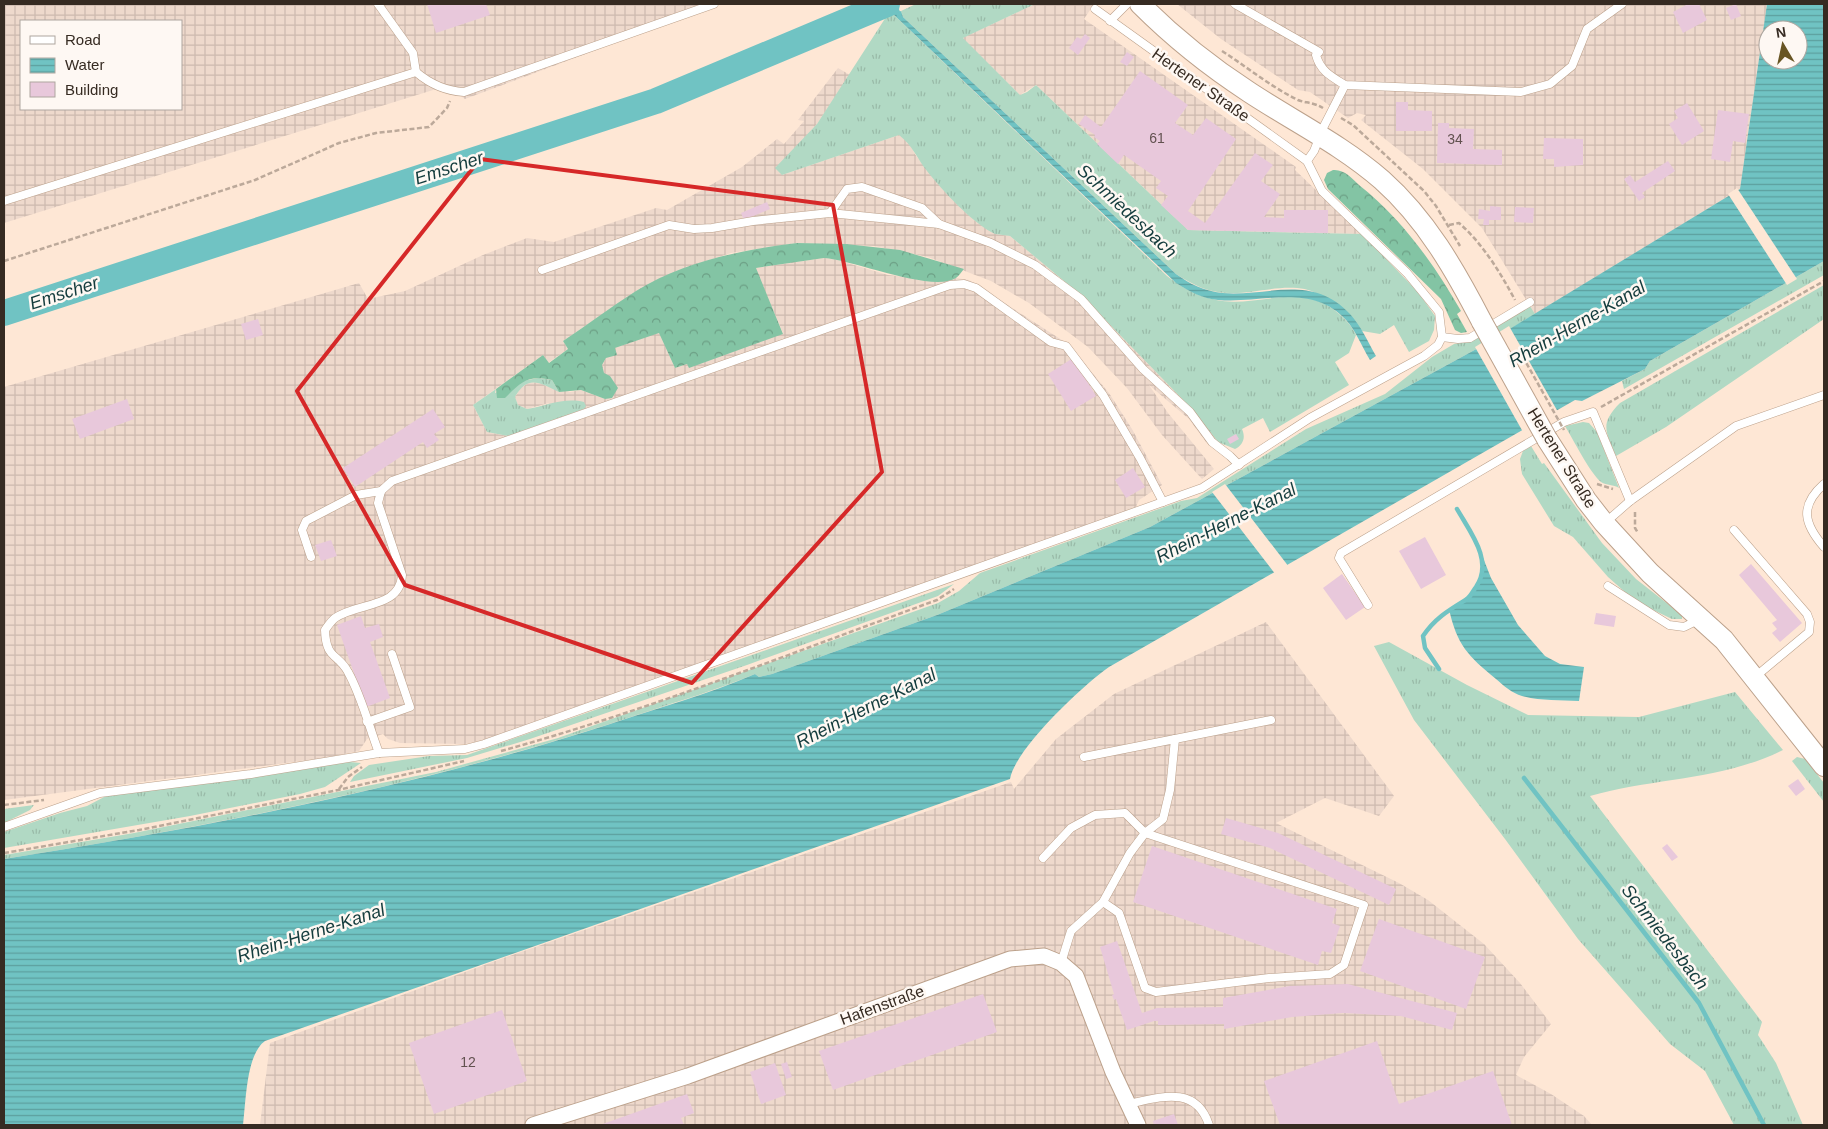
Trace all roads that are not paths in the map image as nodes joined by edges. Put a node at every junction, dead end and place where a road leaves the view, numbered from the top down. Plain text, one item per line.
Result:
1 (378, 4) edge
2 (714, 4) edge
3 (1127, 4) edge
4 (1140, 4) edge
5 (1236, 4) edge
6 (1622, 4) edge
7 (1095, 9) dead end
8 (1110, 21) junction
9 (416, 72) junction
10 (1345, 86) junction
11 (1321, 136) junction
12 (1307, 161) junction
13 (4, 201) edge
14 (830, 213) junction
15 (939, 224) junction
16 (542, 270) dead end
17 (1530, 302) dead end
18 (1442, 337) junction
19 (1824, 395) edge
20 (1239, 465) junction
21 (1824, 484) edge
22 (381, 491) junction
23 (1630, 501) junction
24 (1163, 502) junction
25 (1604, 524) junction
26 (1734, 530) dead end
27 (1824, 547) edge
28 (311, 558) dead end
29 (1608, 586) dead end
30 (1368, 605) dead end
31 (1701, 618) junction
32 (392, 654) dead end
33 (1755, 677) junction
34 (1271, 720) dead end
35 (367, 722) junction
36 (1175, 739) junction
37 (379, 753) junction
38 (1084, 757) dead end
39 (1824, 766) edge
40 (4, 827) edge
41 (1145, 833) junction
42 (1043, 858) dead end
43 (1103, 902) junction
44 (1061, 963) junction
45 (1128, 1104) junction
46 (533, 1125) edge
47 (1138, 1125) edge
48 (1209, 1125) edge

1 - 9 lane
2 - 9 lane
3 - 8 lane
4 - 11 main road, Hertener Straße
5 - 10 lane
6 - 10 lane
7 - 8 lane, Hertener Straße
8 - 12 lane, Hertener Straße
9 - 13 lane
10 - 11 lane
11 - 12 lane
11 - 25 main road, Hertener Straße, bridge
12 - 18 lane, Hertener Straße
14 - 15 lane
14 - 15 lane
14 - 16 lane
15 - 20 lane
17 - 18 lane
18 - 20 lane
19 - 23 lane
20 - 24 lane
21 - 27 lane
22 - 24 lane
22 - 28 lane
22 - 35 lane
23 - 25 lane
23 - 30 lane
24 - 37 lane
25 - 31 main road, Hertener Straße
26 - 33 lane
29 - 31 lane
31 - 33 main road, Hertener Straße
32 - 35 lane
33 - 39 main road, Hertener Straße
34 - 36 lane
35 - 37 lane
36 - 38 lane
36 - 41 lane
37 - 40 lane
41 - 42 lane
41 - 43 lane
41 - 43 lane
43 - 44 lane
44 - 45 street
44 - 46 street, Hafenstraße
45 - 47 street
45 - 48 lane

